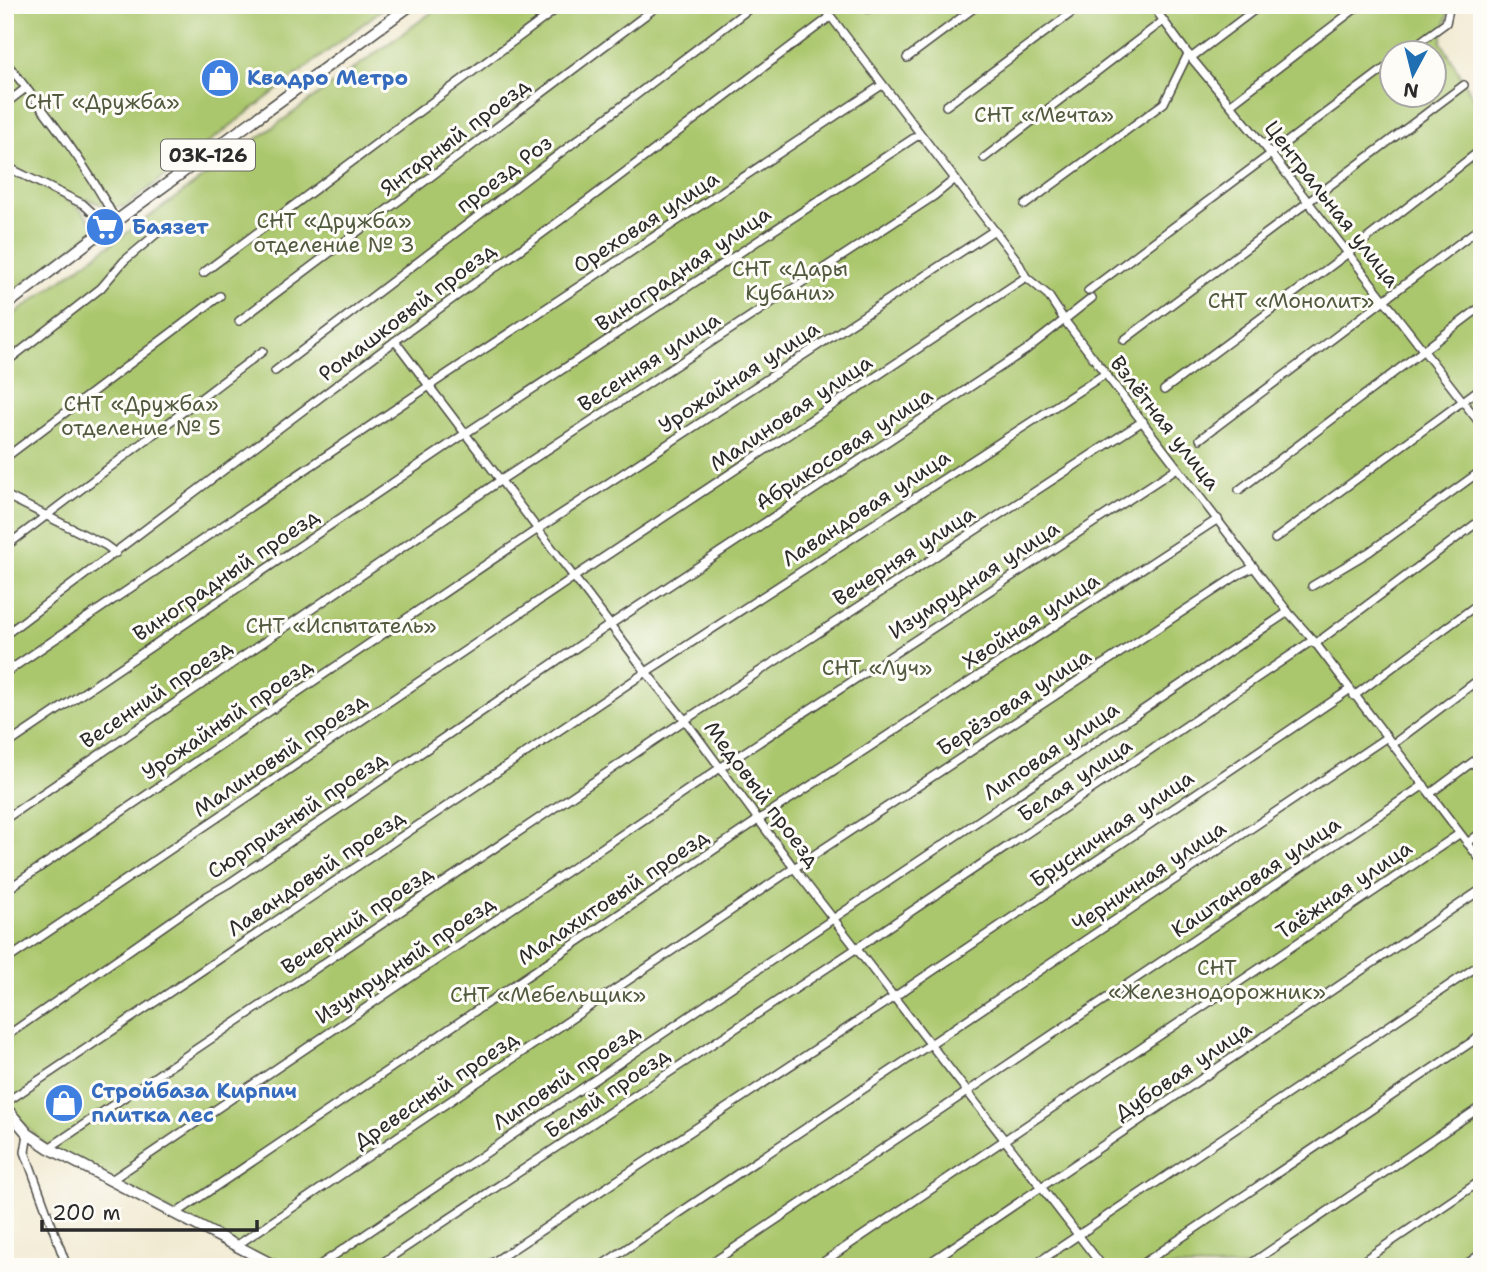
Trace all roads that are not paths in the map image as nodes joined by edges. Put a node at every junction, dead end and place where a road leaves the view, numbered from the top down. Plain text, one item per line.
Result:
1 (411, 5) edge
2 (562, 5) edge
3 (659, 5) edge
4 (754, 5) edge
5 (822, 5) edge
6 (978, 5) edge
7 (1082, 5) edge
8 (1152, 5) edge
9 (1261, 5) edge
10 (1360, 5) edge
11 (1449, 9) dead end
12 (830, 17) junction
13 (1163, 21) junction
14 (1425, 38) edge
15 (1190, 56) junction
16 (907, 58) dead end
17 (5, 61) edge
18 (1378, 74) edge
19 (882, 85) junction
20 (1464, 85) dead end
21 (26, 88) junction
22 (5, 104) edge
23 (1231, 104) junction
24 (946, 106) dead end
25 (920, 134) junction
26 (1482, 149) edge
27 (1271, 154) junction
28 (984, 159) dead end
29 (5, 166) edge
30 (955, 179) junction
31 (1308, 203) junction
32 (1025, 205) dead end
33 (112, 224) junction
34 (1482, 226) edge
35 (161, 230) dead end
36 (993, 230) junction
37 (1347, 254) junction
38 (203, 273) dead end
39 (1026, 277) junction
40 (220, 296) dead end
41 (1383, 299) junction
42 (5, 306) edge
43 (1482, 306) edge
44 (239, 321) dead end
45 (1065, 321) junction
46 (1124, 340) dead end
47 (395, 341) junction
48 (1423, 350) junction
49 (263, 351) dead end
50 (5, 363) edge
51 (275, 371) dead end
52 (1105, 374) junction
53 (429, 386) junction
54 (1482, 387) edge
55 (1164, 390) dead end
56 (1463, 401) junction
57 (1143, 421) junction
58 (1482, 426) edge
59 (466, 433) junction
60 (1200, 439) dead end
61 (5, 458) edge
62 (1177, 468) junction
63 (1482, 470) edge
64 (501, 480) junction
65 (1239, 490) dead end
66 (5, 495) edge
67 (46, 515) junction
68 (1217, 519) junction
69 (1482, 519) edge
70 (538, 529) junction
71 (1275, 539) dead end
72 (5, 547) edge
73 (116, 553) junction
74 (1254, 567) junction
75 (574, 577) junction
76 (1312, 586) dead end
77 (1482, 601) edge
78 (1288, 612) junction
79 (611, 624) junction
80 (5, 635) edge
81 (1314, 642) junction
82 (646, 672) junction
83 (5, 673) edge
84 (1482, 677) edge
85 (1351, 693) junction
86 (685, 720) junction
87 (1390, 741) junction
88 (5, 746) edge
89 (1482, 755) edge
90 (720, 768) junction
91 (1424, 785) junction
92 (1431, 793) junction
93 (5, 819) edge
94 (758, 820) junction
95 (1482, 832) edge
96 (1459, 834) junction
97 (1467, 843) junction
98 (1482, 862) edge
99 (794, 868) junction
100 (1482, 889) edge
101 (5, 891) edge
102 (834, 917) junction
103 (857, 948) junction
104 (5, 961) edge
105 (1482, 962) edge
106 (894, 997) junction
107 (1482, 1035) edge
108 (5, 1037) edge
109 (930, 1045) junction
110 (967, 1092) junction
111 (5, 1105) edge
112 (1482, 1107) edge
113 (28, 1134) junction
114 (1006, 1140) junction
115 (49, 1149) junction
116 (1482, 1180) edge
117 (110, 1181) junction
118 (1042, 1188) junction
119 (175, 1214) junction
120 (1079, 1235) junction
121 (236, 1246) junction
122 (1482, 1254) edge
123 (67, 1267) edge
124 (278, 1267) edge
125 (317, 1267) edge
126 (376, 1267) edge
127 (486, 1267) edge
128 (599, 1267) edge
129 (706, 1267) edge
130 (816, 1267) edge
131 (923, 1267) edge
132 (1031, 1267) edge
133 (1103, 1267) edge
134 (1138, 1267) edge
135 (1246, 1267) edge
136 (1354, 1267) edge
137 (1462, 1267) edge

1 - 33 main road, 03К-126
2 - 38 street
3 - 44 street, Янтарный проезд
4 - 51 street, проезд Роз
5 - 12 street, Взлётная улица
6 - 16 street
7 - 24 street
8 - 13 street, Центральная улица
9 - 15 street
10 - 23 street
11 - 14 street
12 - 19 street, Взлётная улица
12 - 47 street, Ромашковый проезд
13 - 15 street, Центральная улица
13 - 28 street
15 - 23 street, Центральная улица
15 - 32 street
17 - 21 street
18 - 27 street, Абрикосовая улица
19 - 25 street, Взлётная улица
19 - 53 street, Ореховая улица
20 - 31 street
21 - 22 street
21 - 33 street
23 - 27 street, Центральная улица
25 - 30 street, Взлётная улица
25 - 59 street, Виноградная улица
26 - 37 street
27 - 31 street, Центральная улица
27 - 45 street, Абрикосовая улица
29 - 33 street
30 - 36 street, Взлётная улица
30 - 64 street, Весенняя улица
31 - 37 street, Центральная улица
31 - 46 street
33 - 42 main road, 03К-126
34 - 41 street
35 - 50 street
36 - 39 street, Взлётная улица
36 - 70 street, Урожайная улица
37 - 41 street, Центральная улица
37 - 55 street
39 - 45 street, Взлётная улица
39 - 75 street, Малиновая улица
40 - 61 street
41 - 48 street, Центральная улица
41 - 60 street
43 - 48 street
45 - 52 street, Взлётная улица
45 - 79 street, Абрикосовая улица
47 - 53 street, Медовый проезд
47 - 73 street, Ромашковый проезд
48 - 56 street, Центральная улица
48 - 65 street
49 - 67 street
52 - 57 street, Взлётная улица
52 - 82 street, Лавандовая улица
53 - 59 street, Медовый проезд
53 - 83 street, Ореховая улица
54 - 56 street
56 - 58 street, Центральная улица
56 - 71 street
57 - 62 street, Взлётная улица
57 - 86 street, Вечерняя улица
59 - 64 street, Медовый проезд
59 - 88 street, Виноградный проезд
62 - 68 street, Взлётная улица
62 - 90 street, Изумрудная улица
63 - 76 street
64 - 70 street, Медовый проезд
64 - 93 street, Весенний проезд
66 - 67 street
67 - 72 street
67 - 73 street
68 - 74 street, Взлётная улица
68 - 94 street, Хвойная улица
69 - 81 street, Белая улица
70 - 75 street, Медовый проезд
70 - 101 street, Урожайный проезд
73 - 80 street, Ромашковый проезд
74 - 78 street, Взлётная улица
74 - 99 street, Берёзовая улица
75 - 79 street, Медовый проезд
75 - 104 street, Малиновый проезд
77 - 85 street, Брусничная улица
78 - 81 street, Взлётная улица
78 - 102 street, Липовая улица
79 - 82 street, Медовый проезд
79 - 108 street, Сюрпризный проезд
81 - 85 street, Взлётная улица
81 - 103 street, Белая улица
82 - 86 street, Медовый проезд
82 - 111 street, Лавандовый проезд
84 - 87 street, Черничная улица
85 - 87 street, Взлётная улица
85 - 106 street, Брусничная улица
86 - 90 street, Медовый проезд
86 - 115 street, Вечерний проезд
87 - 91 street, Взлётная улица
87 - 109 street, Черничная улица
89 - 92 street
90 - 94 street, Медовый проезд
90 - 117 street, Изумрудный проезд
91 - 92 street, Взлётная улица
91 - 110 street, Каштановая улица
92 - 96 street, Взлётная улица
94 - 99 street, Медовый проезд
94 - 119 street, Малахитовый проезд
95 - 97 street
96 - 97 street, Взлётная улица
96 - 114 street, Таёжная улица
97 - 98 street, Взлётная улица
99 - 102 street, Медовый проезд
99 - 121 street, Древесный проезд
100 - 118 street, Дубовая улица
102 - 103 street, Медовый проезд
102 - 125 street, Липовый проезд
103 - 106 street, Медовый проезд
103 - 126 street, Белый проезд
105 - 120 street
106 - 109 street, Медовый проезд
106 - 127 street, Брусничная улица
107 - 134 street
109 - 110 street, Медовый проезд
109 - 128 street, Черничная улица
110 - 114 street, Медовый проезд
110 - 129 street, Каштановая улица
111 - 113 main road
112 - 135 street
113 - 115 main road
113 - 123 street
114 - 118 street, Медовый проезд
114 - 130 street, Таёжная улица
115 - 117 main road
116 - 136 street
117 - 119 main road
118 - 120 street, Медовый проезд
118 - 131 street, Дубовая улица
119 - 121 main road
120 - 132 street
120 - 133 street, Медовый проезд
121 - 124 main road
122 - 137 street

